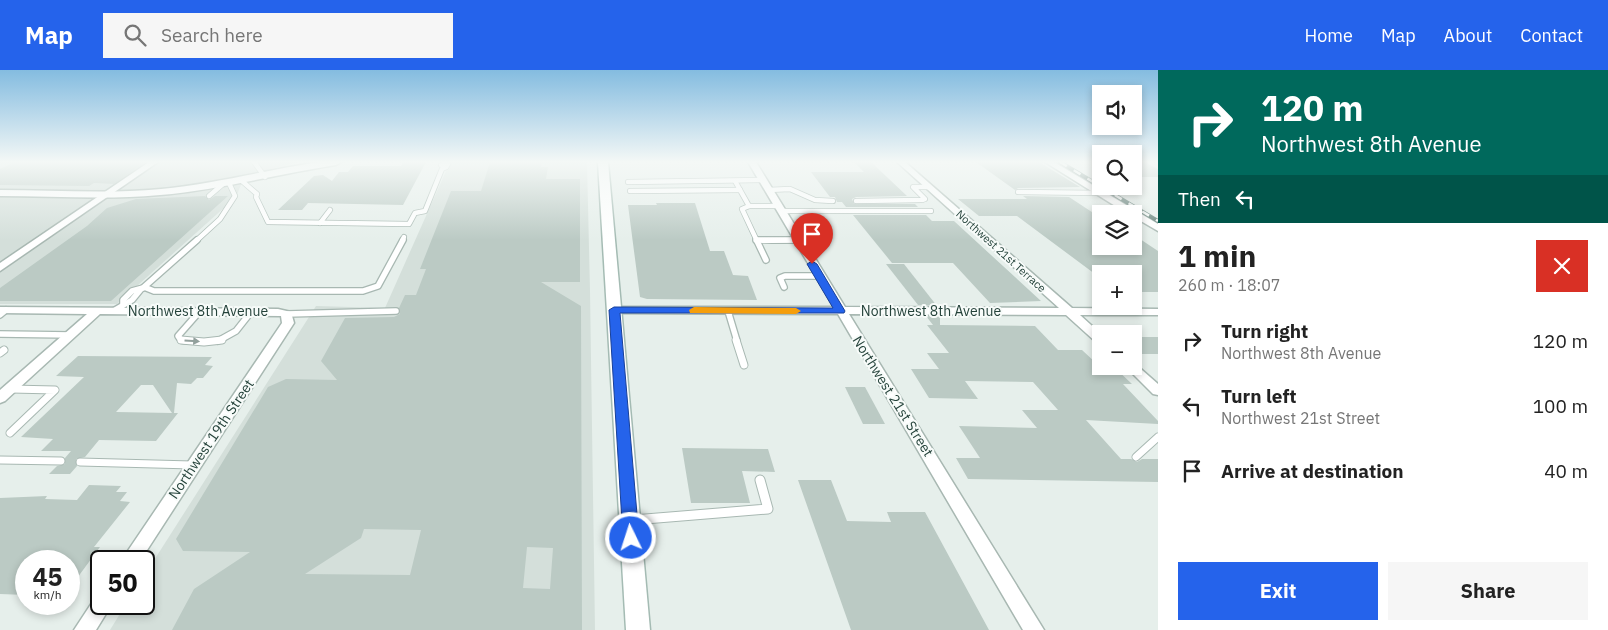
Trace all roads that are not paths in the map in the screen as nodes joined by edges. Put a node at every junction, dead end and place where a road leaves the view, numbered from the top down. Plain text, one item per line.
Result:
1 (117, 188) edge
2 (199, 188) edge
3 (220, 188) edge
4 (229, 188) edge
5 (249, 188) edge
6 (434, 188) edge
7 (605, 188) edge
8 (767, 188) edge
9 (785, 188) edge
10 (914, 188) edge
11 (930, 188) edge
12 (740, 190) joint
13 (630, 191) dead end
14 (1018, 192) dead end
15 (0, 193) edge
16 (110, 193) junction
17 (1092, 193) edge
18 (1103, 195) edge
19 (209, 196) dead end
20 (833, 201) dead end
21 (856, 201) dead end
22 (749, 206) junction
23 (779, 208) junction
24 (330, 210) dead end
25 (931, 211) dead end
26 (320, 223) junction
27 (1158, 228) edge
28 (404, 237) dead end
29 (798, 240) junction
30 (757, 241) junction
31 (766, 260) dead end
32 (0, 268) edge
33 (819, 276) junction
34 (784, 287) dead end
35 (142, 288) junction
36 (119, 308) junction
37 (98, 310) junction
38 (614, 310) junction
39 (200, 311) junction
40 (728, 311) junction
41 (840, 311) junction
42 (2, 312) edge
43 (251, 312) junction
44 (396, 312) dead end
45 (1069, 312) junction
46 (1158, 312) edge
47 (287, 314) junction
48 (1092, 332) edge
49 (0, 334) edge
50 (71, 334) junction
51 (744, 365) dead end
52 (1141, 375) edge
53 (11, 389) junction
54 (1158, 390) edge
55 (0, 398) edge
56 (10, 433) dead end
57 (1158, 437) edge
58 (1136, 457) dead end
59 (0, 460) edge
60 (61, 461) dead end
61 (80, 462) dead end
62 (194, 465) junction
63 (760, 480) dead end
64 (630, 520) junction
65 (137, 550) edge
66 (94, 615) edge
67 (84, 630) edge
68 (638, 630) edge
69 (1034, 630) edge

1 - 16 street
2 - 16 main road
3 - 19 lane
4 - 35 lane
5 - 26 lane
6 - 26 lane
7 - 38 main road
8 - 23 street, Northwest 21st Street
9 - 20 lane
10 - 21 lane
11 - 45 street, Northwest 21st Terrace
12 - 13 lane
12 - 22 lane
14 - 17 lane
15 - 16 main road
16 - 32 street
18 - 27 street
22 - 23 lane
22 - 30 lane
23 - 25 lane
23 - 29 street, Northwest 21st Street
24 - 26 lane
28 - 35 lane
29 - 30 lane
29 - 33 street, Northwest 21st Street
30 - 31 lane
33 - 34 lane
33 - 41 street, Northwest 21st Street
35 - 36 lane
36 - 37 street, Northwest 8th Avenue
36 - 39 street, Northwest 8th Avenue
37 - 42 street, Northwest 8th Avenue
37 - 50 street
38 - 40 street, Northwest 8th Avenue
38 - 64 main road
39 - 43 street, Northwest 8th Avenue
39 -> 43 lane
40 - 41 street, Northwest 8th Avenue
40 - 51 lane
41 - 45 street, Northwest 8th Avenue
41 - 69 street, Northwest 21st Street
43 - 47 street, Northwest 8th Avenue
44 - 47 lane, Northwest 8th Avenue
45 - 46 street, Northwest 8th Avenue
45 - 48 street, Northwest 21st Terrace
47 - 62 street, Northwest 19th Street
49 - 50 lane
50 - 53 street
52 - 54 street
53 - 55 street
53 - 56 lane
57 - 58 lane
59 - 60 lane
61 - 62 lane
62 - 65 street, Northwest 19th Street
63 - 64 lane
64 - 68 main road
66 - 67 street

